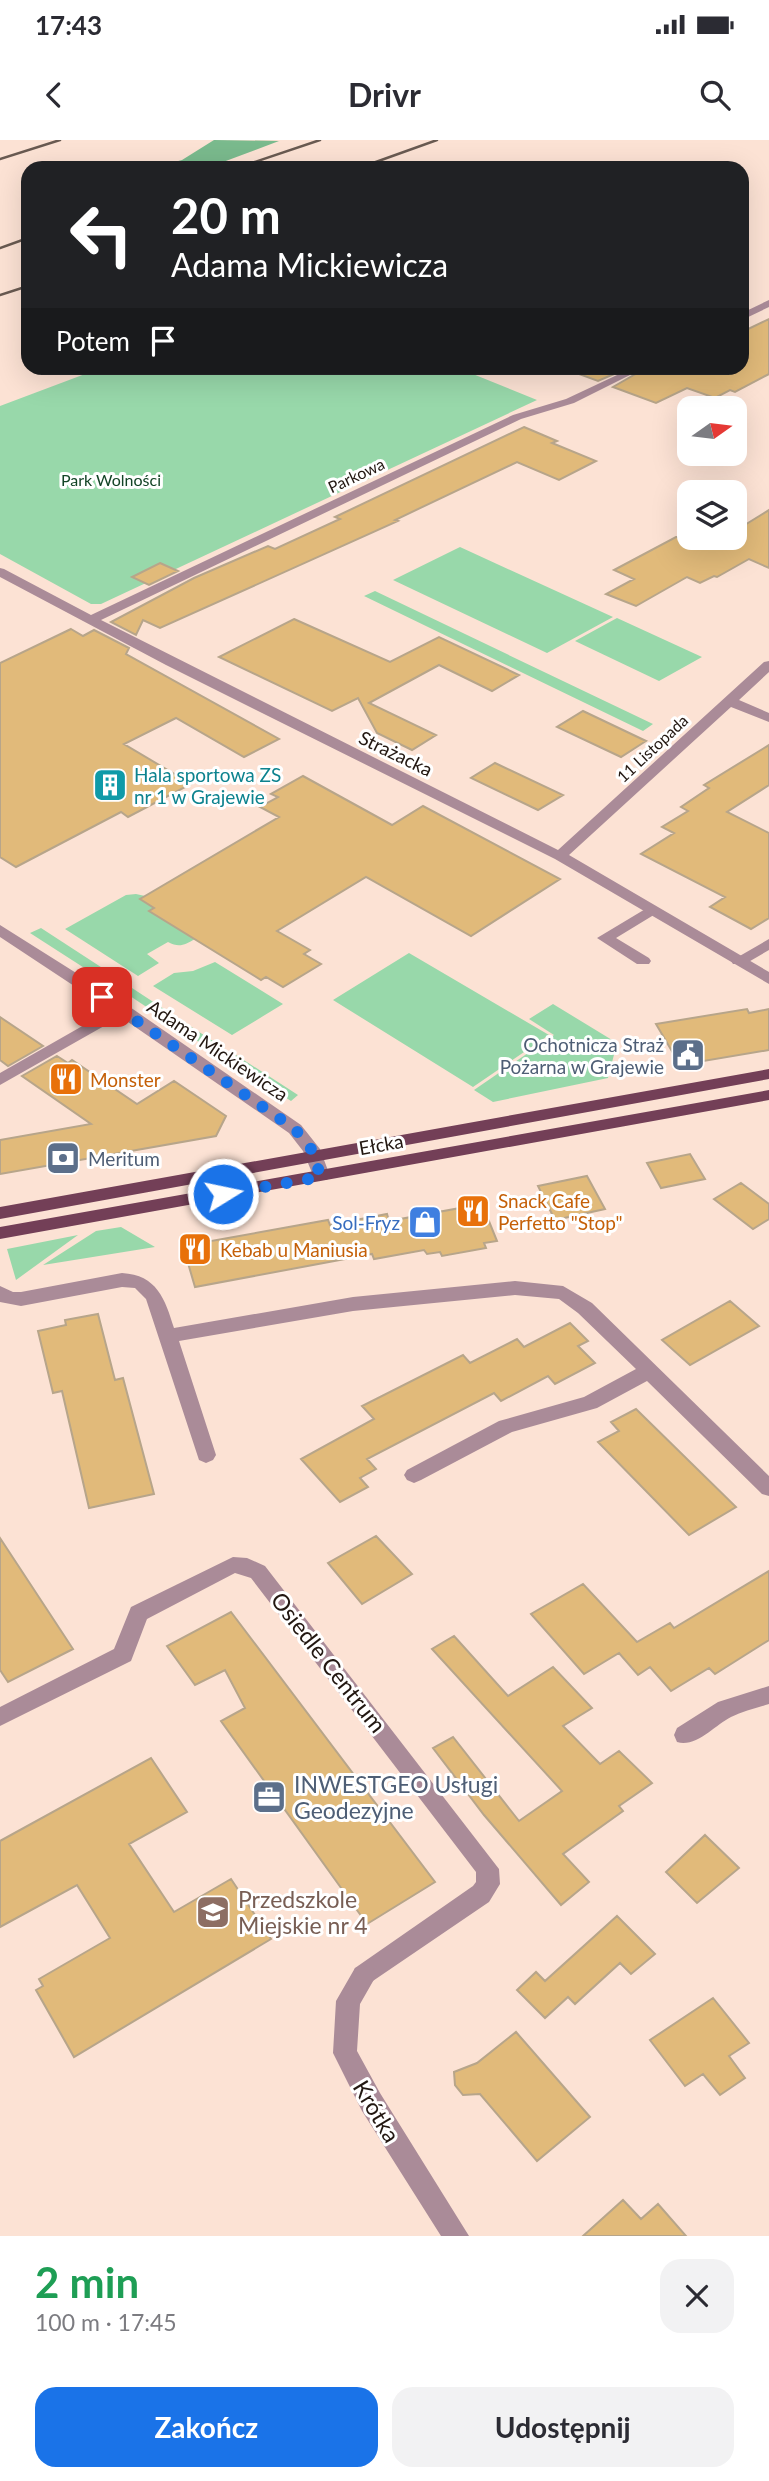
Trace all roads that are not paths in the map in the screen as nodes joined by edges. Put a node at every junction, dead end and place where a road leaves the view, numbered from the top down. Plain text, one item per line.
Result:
1 (769, 303) edge
2 (749, 313) edge
3 (623, 375) edge
4 (0, 572) edge
5 (90, 620) junction
6 (769, 665) edge
7 (730, 701) junction
8 (769, 718) edge
9 (560, 856) junction
10 (652, 910) junction
11 (0, 930) edge
12 (769, 944) edge
13 (643, 961) dead end
14 (739, 961) junction
15 (769, 979) edge
16 (121, 1009) junction
17 (769, 1074) edge
18 (0, 1080) edge
19 (769, 1094) edge
20 (314, 1156) junction
21 (321, 1177) junction
22 (0, 1213) edge
23 (0, 1233) edge
24 (0, 1293) edge
25 (168, 1336) junction
26 (649, 1371) junction
27 (206, 1455) dead end
28 (414, 1475) dead end
29 (769, 1488) edge
30 (769, 1695) edge
31 (0, 1717) edge
32 (685, 1735) dead end
33 (364, 1976) joint
34 (456, 2236) edge

1 - 2 street
3 - 5 street, Parkowa
4 - 5 street, Strażacka
5 - 9 street, Strażacka
6 - 7 street, 11 Listopada
7 - 8 street
7 - 9 street, 11 Listopada
9 - 10 street, Strażacka
10 - 13 street
10 - 14 street, Strażacka
11 - 16 street, Adama Mickiewicza
12 - 14 street
14 - 15 street, Strażacka
16 - 18 street
16 - 20 street, Adama Mickiewicza
17 - 20 main road, Ełcka
19 - 21 main road, Ełcka
20 - 21 street, Adama Mickiewicza
20 - 22 main road, Ełcka
21 - 23 main road, Ełcka
24 - 25 street
25 - 26 street
25 - 27 street
26 - 28 street
26 - 29 street
30 - 32 street
31 - 33 street, Osiedle Centrum
33 - 34 street, Krótka

